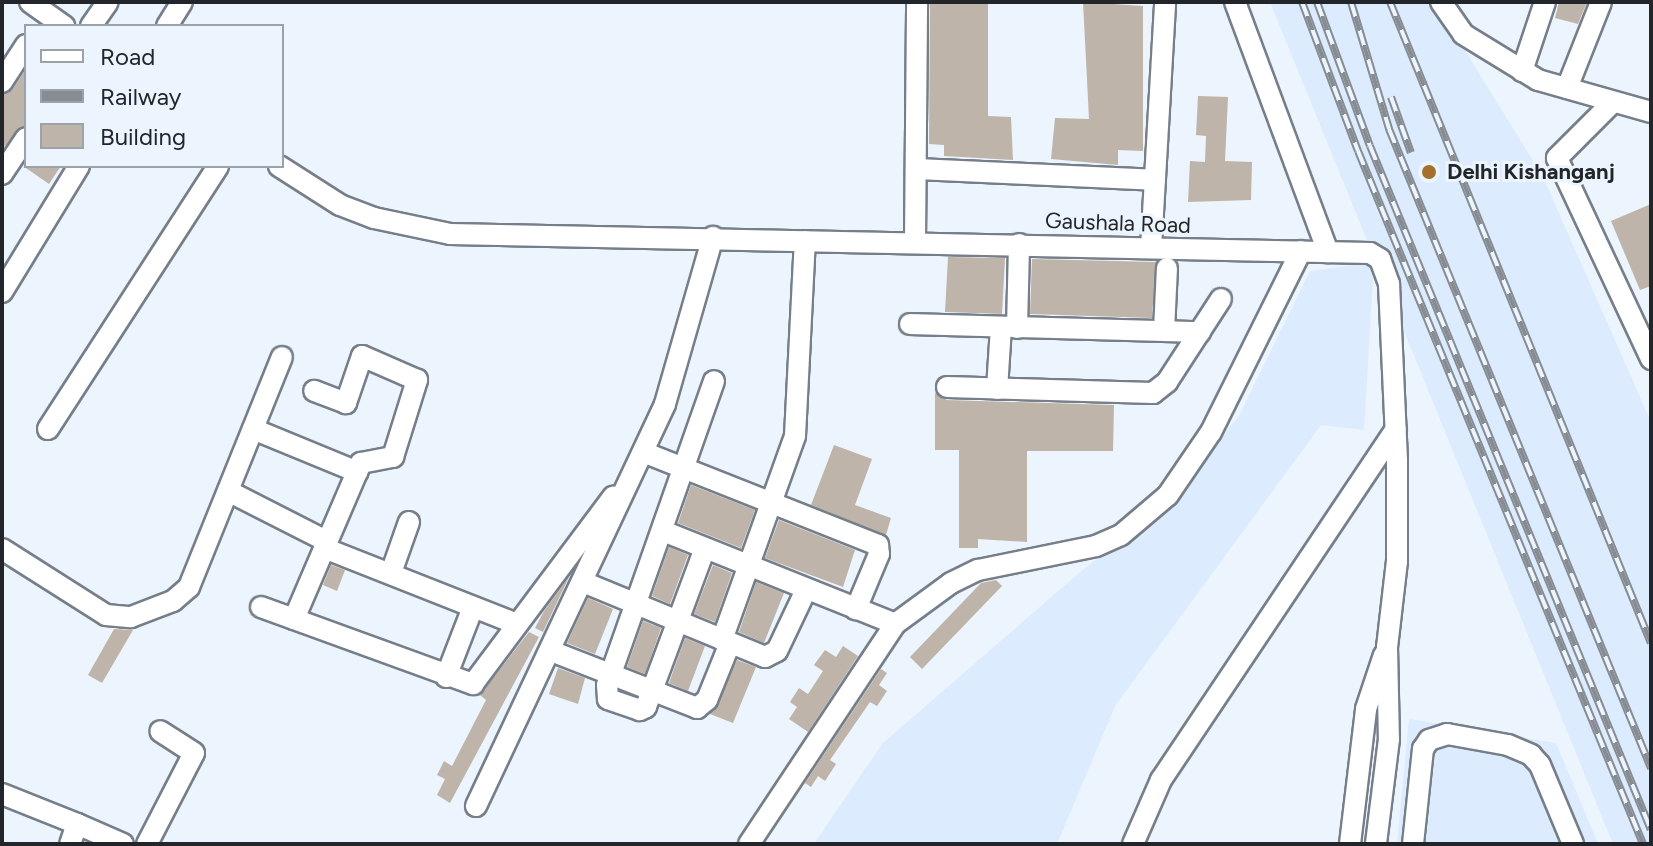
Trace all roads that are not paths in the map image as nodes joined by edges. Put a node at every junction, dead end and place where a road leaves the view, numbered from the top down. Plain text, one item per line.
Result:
1 (108, 2) edge
2 (182, 2) edge
3 (917, 2) edge
4 (1165, 2) edge
5 (1235, 2) edge
6 (1441, 2) edge
7 (1545, 2) edge
8 (1601, 2) edge
9 (92, 24) edge
10 (168, 24) edge
11 (24, 48) edge
12 (1522, 71) junction
13 (2, 82) edge
14 (1567, 88) junction
15 (1612, 103) junction
16 (1650, 111) edge
17 (24, 141) edge
18 (78, 168) edge
19 (217, 168) edge
20 (282, 168) edge
21 (916, 169) junction
22 (2, 174) edge
23 (1155, 180) junction
24 (713, 237) junction
25 (805, 241) junction
26 (915, 241) junction
27 (1019, 244) junction
28 (1151, 248) junction
29 (1301, 251) junction
30 (1328, 252) junction
31 (1167, 268) dead end
32 (2, 292) edge
33 (1221, 299) dead end
34 (910, 324) dead end
35 (1009, 327) junction
36 (1164, 331) junction
37 (1200, 332) junction
38 (282, 357) dead end
39 (1651, 359) edge
40 (714, 381) dead end
41 (947, 387) dead end
42 (997, 389) junction
43 (314, 391) dead end
44 (48, 429) dead end
45 (253, 429) junction
46 (1396, 429) junction
47 (638, 460) junction
48 (685, 468) junction
49 (358, 472) junction
50 (228, 491) junction
51 (773, 502) junction
52 (409, 522) dead end
53 (663, 531) junction
54 (325, 544) junction
55 (705, 548) junction
56 (5, 560) edge
57 (750, 565) junction
58 (391, 573) junction
59 (583, 582) junction
60 (806, 590) junction
61 (635, 605) junction
62 (261, 607) dead end
63 (473, 607) junction
64 (856, 609) junction
65 (294, 619) junction
66 (517, 624) junction
67 (675, 624) junction
68 (895, 624) junction
69 (726, 642) junction
70 (1387, 647) junction
71 (551, 651) junction
72 (610, 675) junction
73 (446, 677) junction
74 (652, 694) junction
75 (160, 731) dead end
76 (2, 794) edge
77 (476, 806) dead end
78 (77, 824) junction
79 (70, 844) edge
80 (123, 844) edge
81 (147, 844) edge
82 (749, 844) edge
83 (1133, 844) edge
84 (1350, 844) edge
85 (1376, 844) edge
86 (1413, 844) edge
87 (1573, 844) edge

1 - 9 street
2 - 10 street
3 - 21 street
4 - 23 street
5 - 30 street
6 - 12 street
7 - 12 street
8 - 14 street
11 - 13 street
12 - 14 street
14 - 15 street
15 - 16 street
15 - 39 street
17 - 22 street
18 - 32 street
19 - 44 street
20 - 24 street, Gaushala Road
21 - 23 street
21 - 26 street
23 - 28 street
24 - 25 street, Gaushala Road
24 - 47 street
25 - 26 street, Gaushala Road
25 - 51 street
26 - 27 street, Gaushala Road
27 - 28 street, Gaushala Road
27 - 35 street
28 - 29 street, Gaushala Road
29 - 30 street, Gaushala Road
29 - 68 street
30 - 46 street, Gaushala Road
31 - 36 street
33 - 37 street
34 - 35 street
35 - 36 street
35 - 42 street
36 - 37 street
37 - 42 street
38 - 45 street
40 - 48 street
41 - 42 street
43 - 49 street
45 - 49 street
45 - 50 street
46 - 70 street, Gaushala Road
46 - 83 street
47 - 48 street
47 - 59 street
47 - 66 street
48 - 51 street
48 - 53 street
49 - 54 street
50 - 54 street
50 - 56 street
51 - 57 street
51 - 64 street
52 - 58 street
53 - 55 street
53 - 61 street
54 - 58 street
54 - 65 street
55 - 57 street
55 - 67 street
57 - 60 street
57 - 69 street
58 - 63 street
59 - 61 street
59 - 71 street
60 - 64 street
60 - 69 street
61 - 67 street
61 - 72 street
62 - 65 street
63 - 66 street
63 - 73 street
64 - 68 street
65 - 73 street
66 - 73 street
67 - 69 street
67 - 74 street
68 - 82 street
69 - 74 street
70 - 84 street
70 - 85 street, Gaushala Road
71 - 72 street
71 - 77 street
72 - 74 street
75 - 81 street
76 - 78 street
78 - 79 street
78 - 80 street
86 - 87 street

